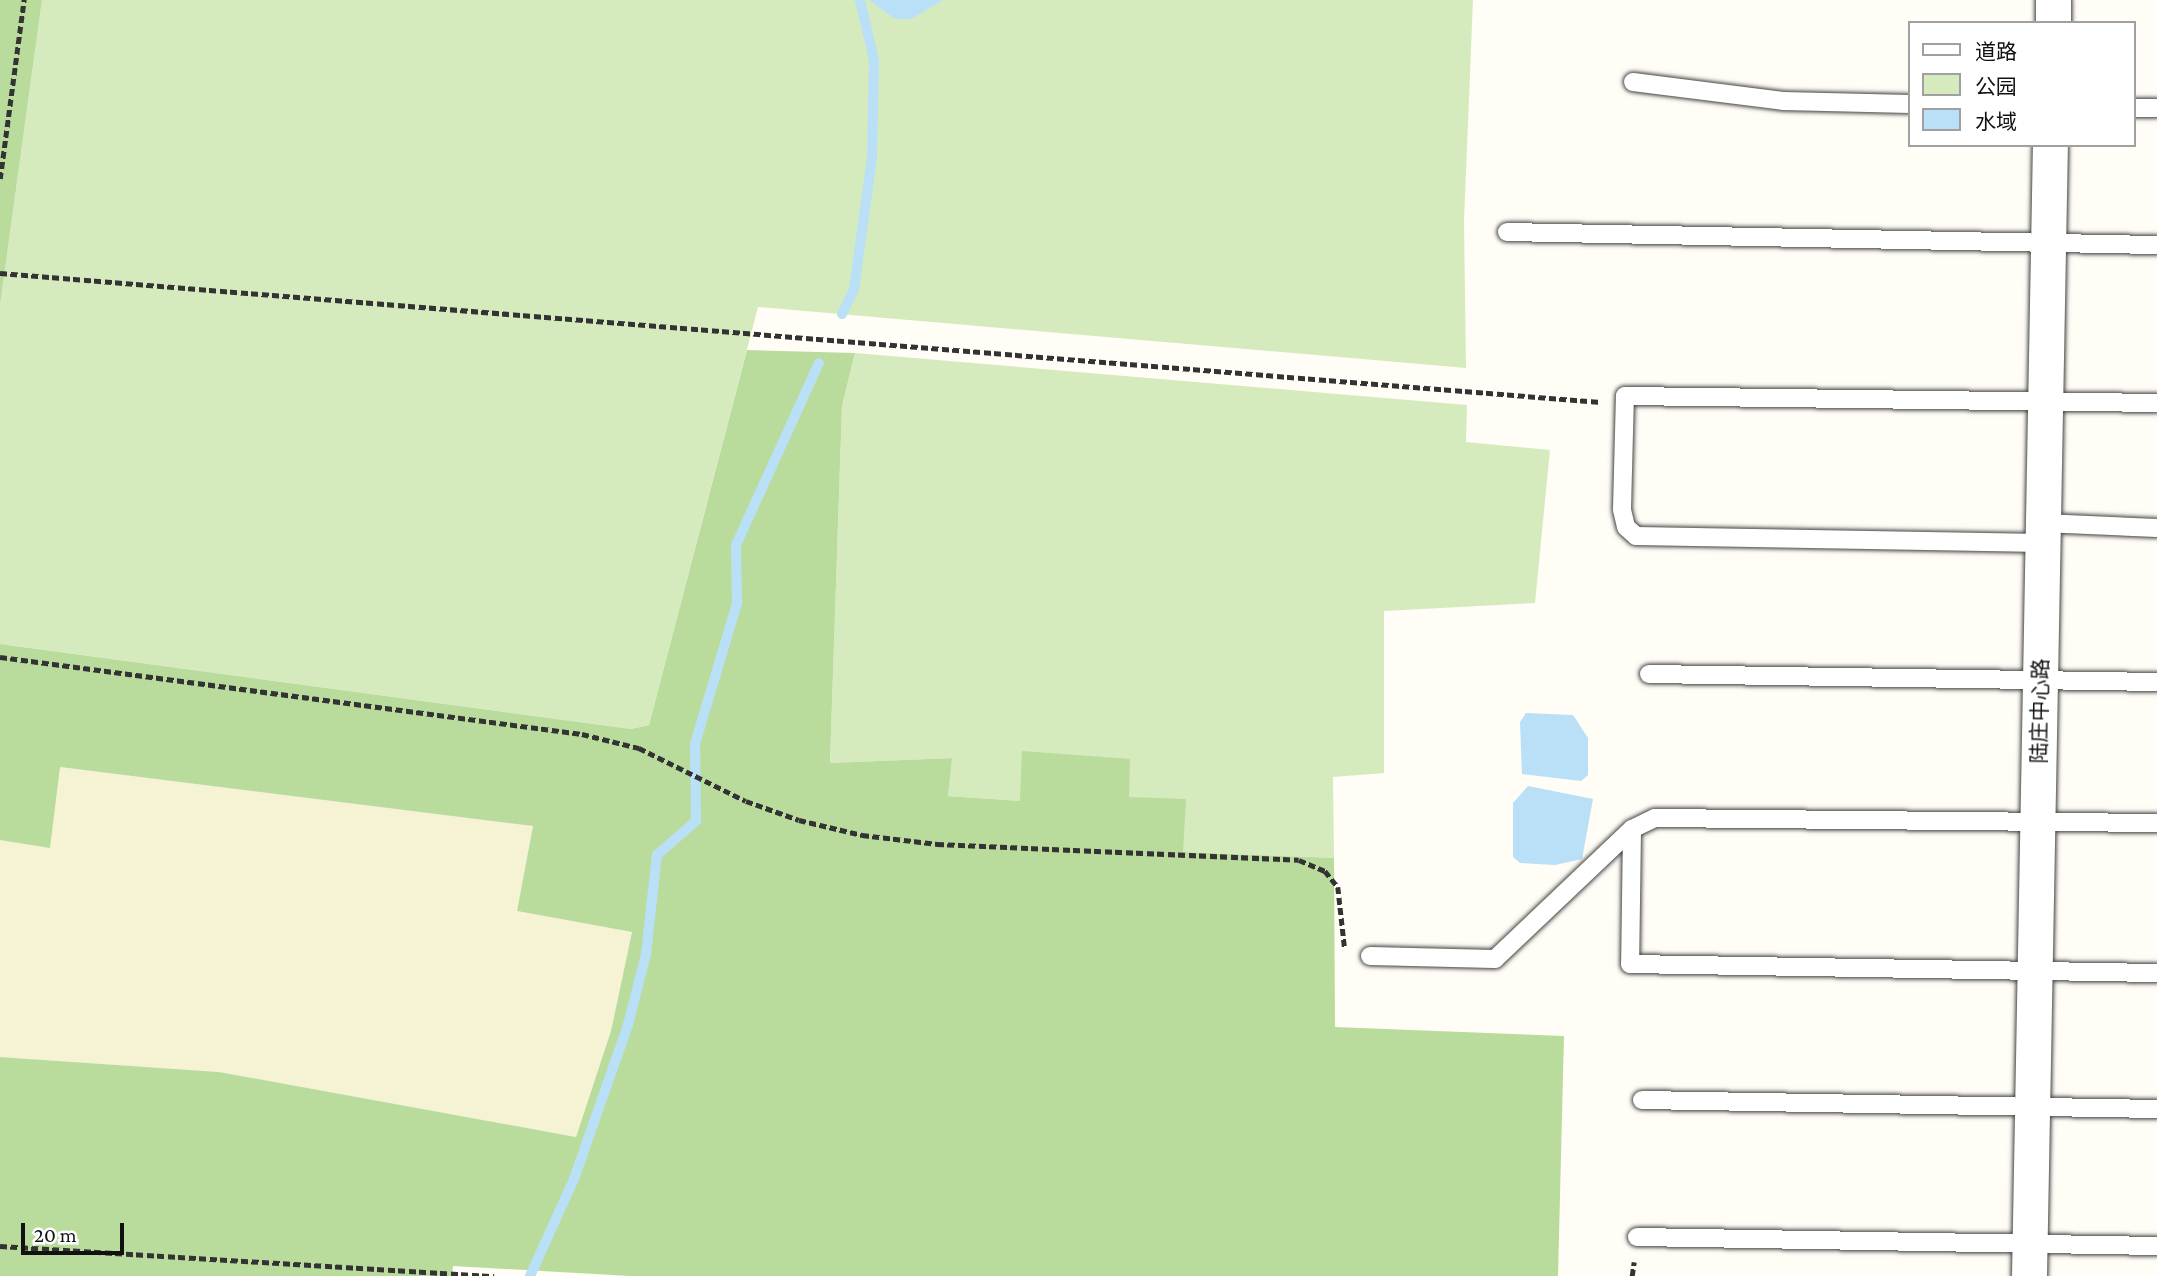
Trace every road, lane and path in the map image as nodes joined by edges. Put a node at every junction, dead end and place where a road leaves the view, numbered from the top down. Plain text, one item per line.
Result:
1 (24, 0) edge
2 (2053, 0) edge
3 (2053, 21) edge
4 (1633, 82) dead end
5 (1909, 104) edge
6 (2136, 108) edge
7 (2157, 108) edge
8 (2050, 147) edge
9 (0, 179) edge
10 (1507, 232) dead end
11 (2049, 242) junction
12 (2157, 245) edge
13 (0, 273) edge
14 (1625, 396) junction
15 (2046, 402) junction
16 (2157, 403) edge
17 (2157, 528) edge
18 (2043, 533) junction
19 (0, 657) edge
20 (1649, 674) dead end
21 (2040, 678) junction
22 (2157, 682) edge
23 (2037, 819) junction
24 (2157, 823) edge
25 (1632, 829) junction
26 (1370, 956) joint
27 (2035, 971) junction
28 (2157, 973) edge
29 (1642, 1100) dead end
30 (2032, 1108) junction
31 (2157, 1109) edge
32 (1637, 1237) dead end
33 (2157, 1245) edge
34 (0, 1246) edge
35 (2029, 1261) edge
36 (494, 1276) edge

1 - 9 path
2 - 3 street
4 - 5 lane
6 - 7 lane
8 - 11 street, 陆庄中心路
10 - 11 lane
11 - 12 lane
11 - 15 street, 陆庄中心路
13 - 14 path
14 - 15 lane
14 - 18 lane
15 - 16 lane
15 - 18 street, 陆庄中心路
17 - 18 lane
18 - 21 street, 陆庄中心路
19 - 26 path
20 - 21 lane
21 - 22 lane
21 - 23 street, 陆庄中心路
23 - 24 lane
23 - 25 lane
23 - 27 street, 陆庄中心路
25 - 26 lane
25 - 27 lane
27 - 28 lane
27 - 30 street, 陆庄中心路
29 - 30 lane
30 - 31 lane
30 - 35 street, 陆庄中心路
32 - 35 lane
33 - 35 lane
34 - 36 path

